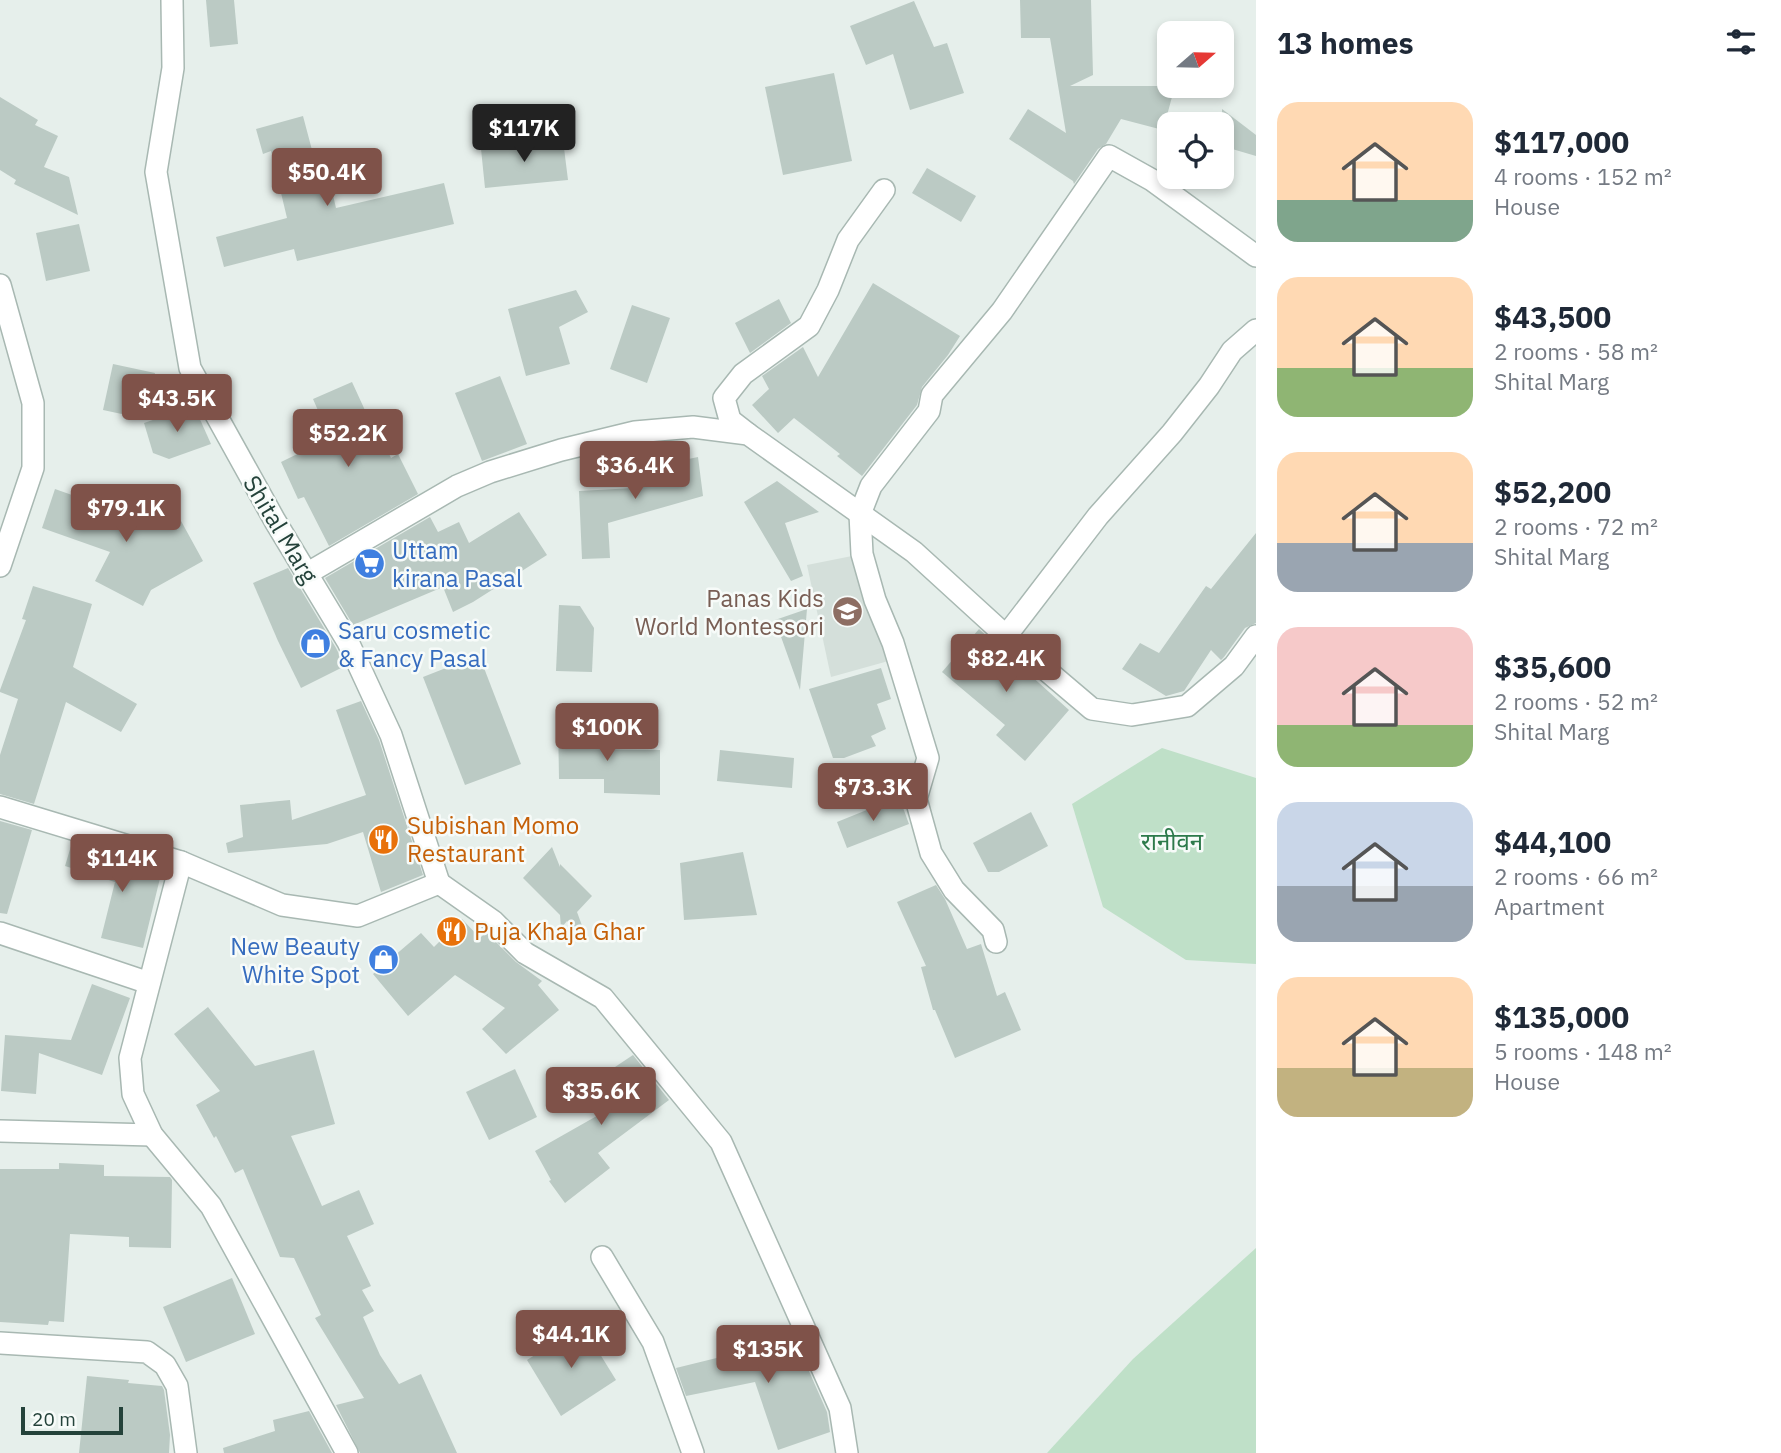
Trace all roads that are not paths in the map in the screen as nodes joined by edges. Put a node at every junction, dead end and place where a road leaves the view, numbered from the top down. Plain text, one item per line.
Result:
1 (172, 0) edge
2 (884, 190) dead end
3 (1256, 256) edge
4 (0, 285) edge
5 (1256, 330) edge
6 (748, 434) junction
7 (860, 514) junction
8 (0, 566) edge
9 (308, 573) junction
10 (1006, 636) junction
11 (1256, 636) edge
12 (0, 807) edge
13 (181, 862) junction
14 (439, 883) junction
15 (0, 933) edge
16 (996, 942) dead end
17 (149, 983) junction
18 (0, 1130) edge
19 (152, 1135) junction
20 (602, 1257) dead end
21 (0, 1343) edge
22 (186, 1453) edge
23 (347, 1453) edge
24 (693, 1453) edge
25 (847, 1453) edge

1 - 9 street, Shital Marg
2 - 6 street
3 - 7 street
4 - 8 street
5 - 10 street
6 - 7 street
6 - 9 street
7 - 10 street
7 - 16 street
9 - 14 street, Shital Marg
10 - 11 street
12 - 13 street
13 - 14 street
13 - 17 street
14 - 25 street
15 - 17 street
17 - 19 street
18 - 19 street
19 - 23 street
20 - 24 street
21 - 22 street

